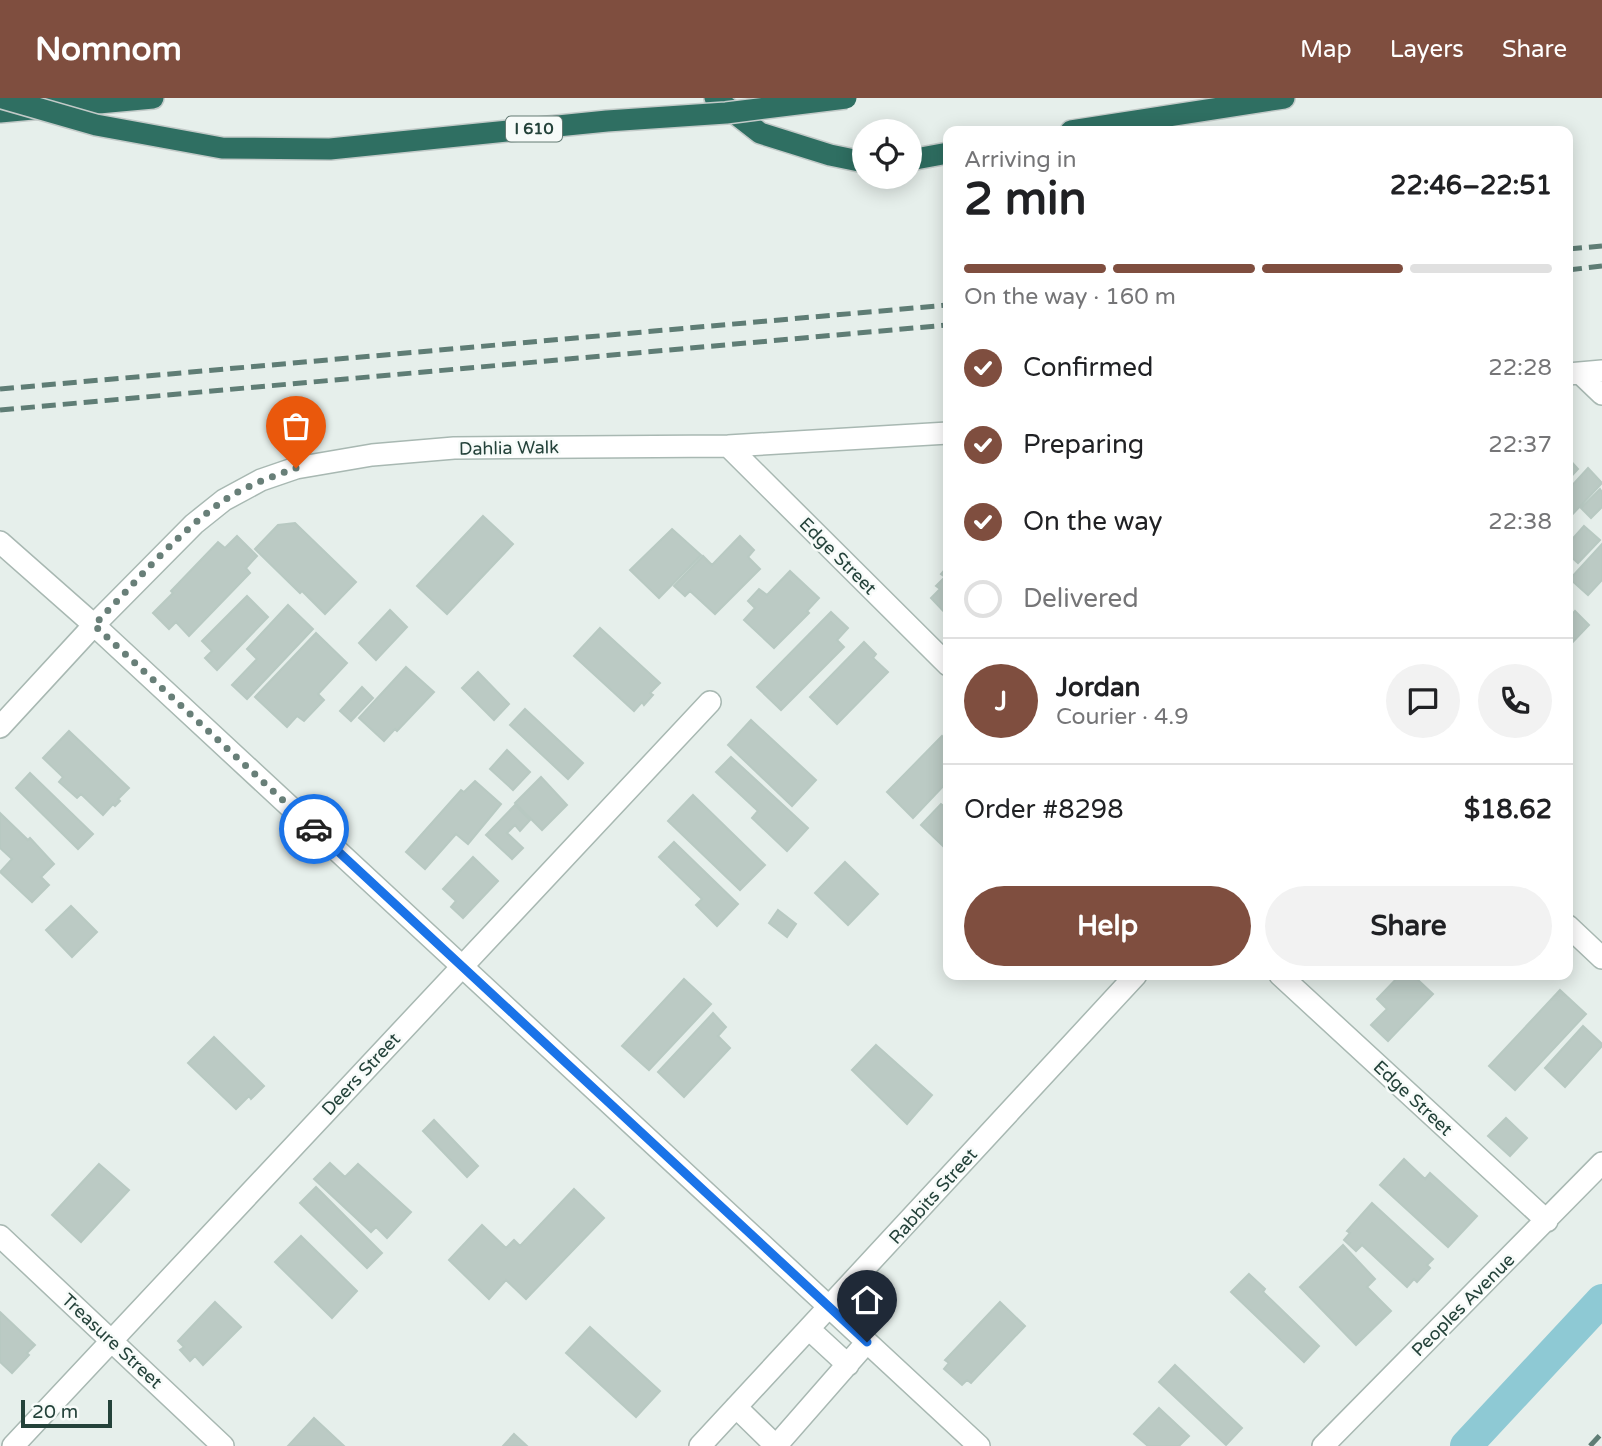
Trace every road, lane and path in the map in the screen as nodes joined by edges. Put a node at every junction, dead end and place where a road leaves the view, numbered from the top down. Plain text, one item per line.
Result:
1 (2, 98) edge
2 (153, 98) edge
3 (715, 98) edge
4 (846, 98) edge
5 (1284, 98) edge
6 (0, 112) edge
7 (1102, 126) edge
8 (943, 154) edge
9 (922, 158) edge
10 (852, 160) edge
11 (1602, 370) edge
12 (1574, 374) edge
13 (1602, 394) edge
14 (943, 433) edge
15 (728, 446) junction
16 (0, 542) edge
17 (94, 625) junction
18 (943, 660) edge
19 (710, 702) dead end
20 (1, 722) edge
21 (1573, 931) edge
22 (1602, 958) edge
23 (462, 967) junction
24 (1131, 980) edge
25 (1285, 980) edge
26 (1602, 1163) edge
27 (1547, 1221) junction
28 (0, 1236) edge
29 (830, 1308) junction
30 (810, 1330) junction
31 (110, 1340) junction
32 (867, 1342) junction
33 (848, 1364) junction
34 (736, 1408) junction
35 (13, 1446) edge
36 (223, 1446) edge
37 (700, 1446) edge
38 (776, 1446) edge
39 (979, 1446) edge
40 (1323, 1446) edge

1 - 4 highway, I 610, bridge
2 - 6 highway, bridge
3 - 10 highway
5 - 7 highway
8 - 9 highway
11 - 12 street
12 - 13 street
14 - 15 street, Dahlia Walk
15 - 17 street, Dahlia Walk
15 - 18 street, Edge Street
16 - 17 street
17 - 20 street, Dahlia Walk
17 - 23 street
19 - 23 street, Deers Street
21 - 22 street
23 - 29 street
23 - 31 street, Deers Street
24 - 29 street, Rabbits Street
25 - 27 street, Edge Street
26 - 27 street, Peoples Avenue
27 - 40 street, Peoples Avenue
28 - 31 street, Treasure Street
29 - 30 street, Rabbits Street
29 - 32 street
30 - 33 street
30 - 34 street, Rabbits Street
31 - 35 street, Deers Street
31 - 36 street, Treasure Street
32 - 33 street
32 - 39 street
33 - 38 street
34 - 37 street, Rabbits Street
34 - 38 street

